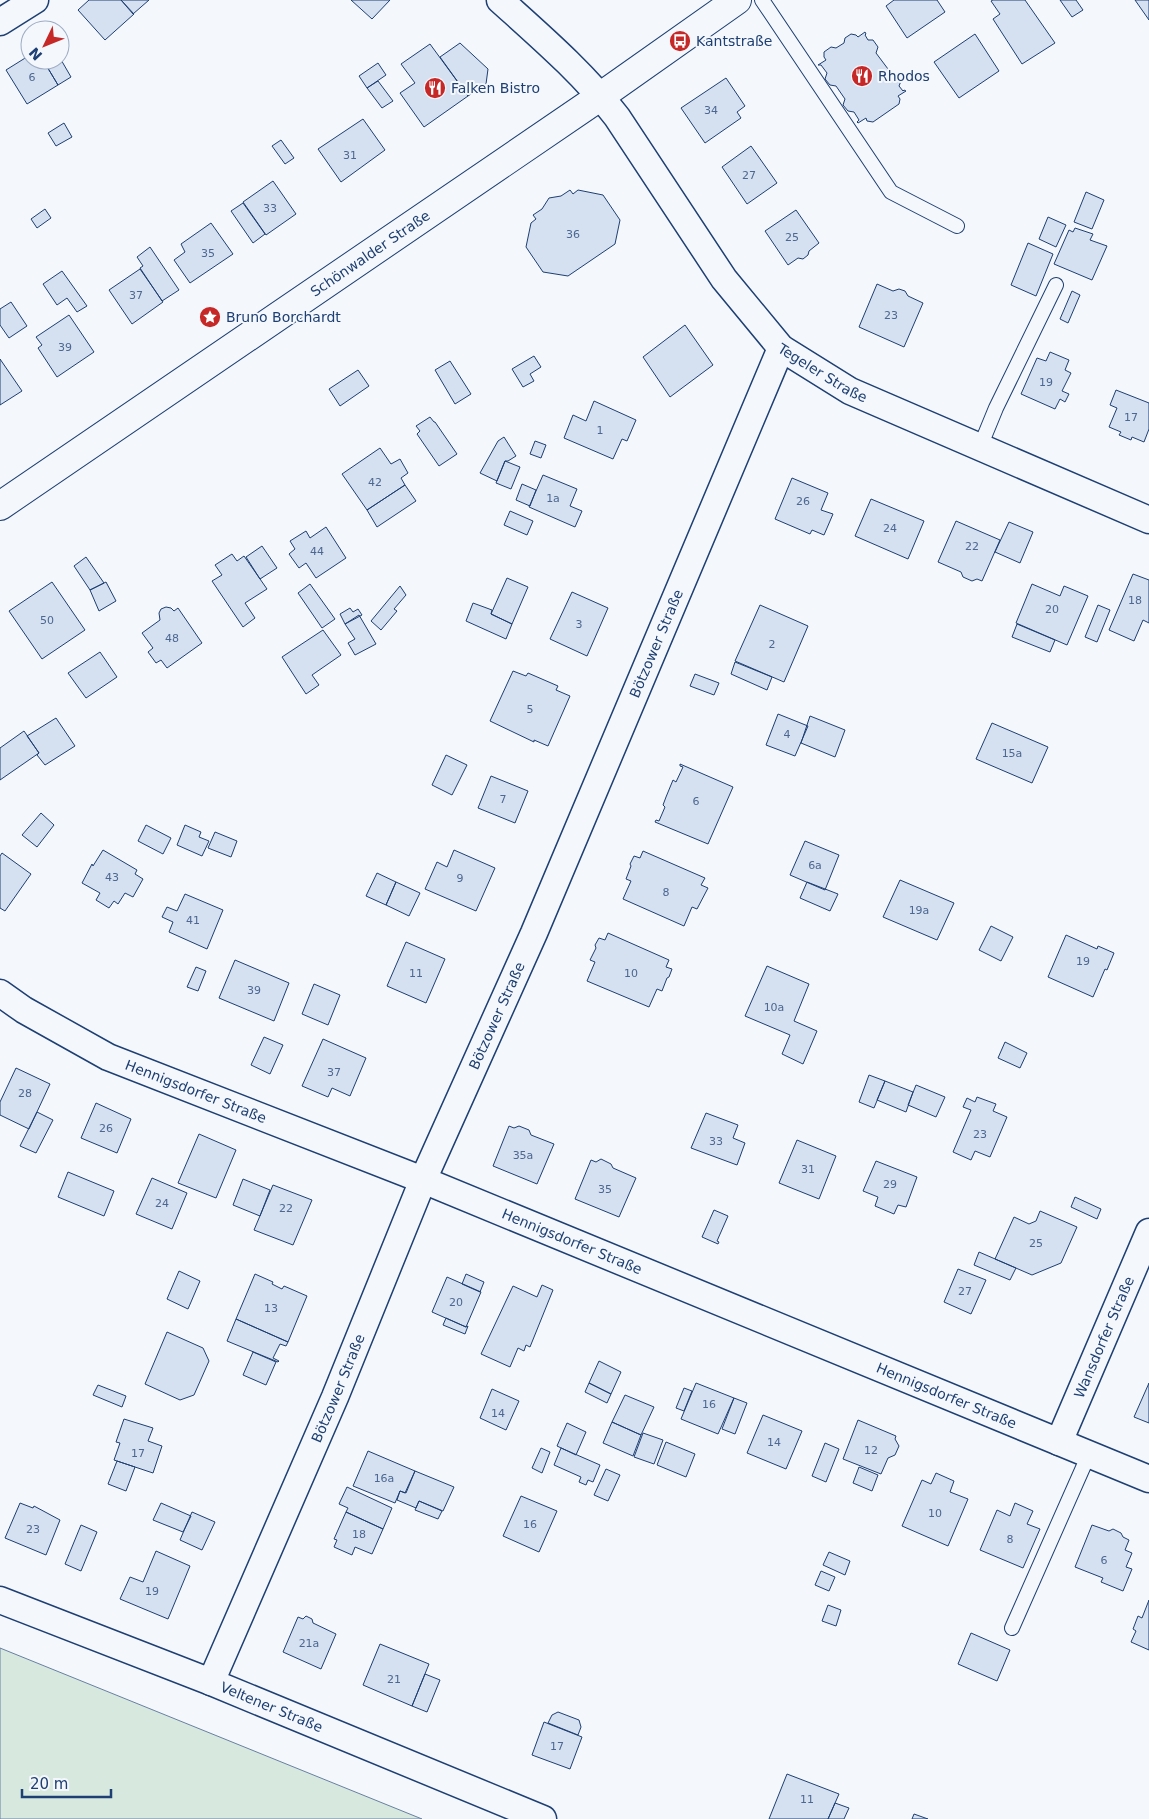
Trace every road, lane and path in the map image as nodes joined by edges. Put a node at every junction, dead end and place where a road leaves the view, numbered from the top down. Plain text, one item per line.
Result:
1 (35, 0) edge
2 (500, 0) edge
3 (737, 0) edge
4 (762, 0) edge
5 (0, 22) edge
6 (601, 96) junction
7 (957, 226) dead end
8 (1056, 285) dead end
9 (781, 348) junction
10 (980, 447) junction
11 (0, 506) edge
12 (1149, 520) edge
13 (0, 993) edge
14 (424, 1180) junction
15 (1149, 1232) edge
16 (1059, 1442) junction
17 (1088, 1454) junction
18 (1149, 1478) edge
19 (0, 1600) edge
20 (1012, 1628) dead end
21 (211, 1682) junction
22 (543, 1819) edge

1 - 5 street
2 - 6 street
3 - 6 main road, Schönwalder Straße
4 - 7 lane
6 - 9 street, Tegeler Straße
6 - 11 main road, Schönwalder Straße
8 - 10 lane
9 - 10 street, Tegeler Straße
9 - 14 street, Bötzower Straße
10 - 12 street, Tegeler Straße
13 - 14 street, Hennigsdorfer Straße
14 - 16 street, Hennigsdorfer Straße
14 - 21 street, Bötzower Straße
15 - 16 street, Wansdorfer Straße
16 - 17 street, Hennigsdorfer Straße
17 - 18 street, Hennigsdorfer Straße
17 - 20 lane
19 - 21 street, Veltener Straße
21 - 22 street, Veltener Straße

